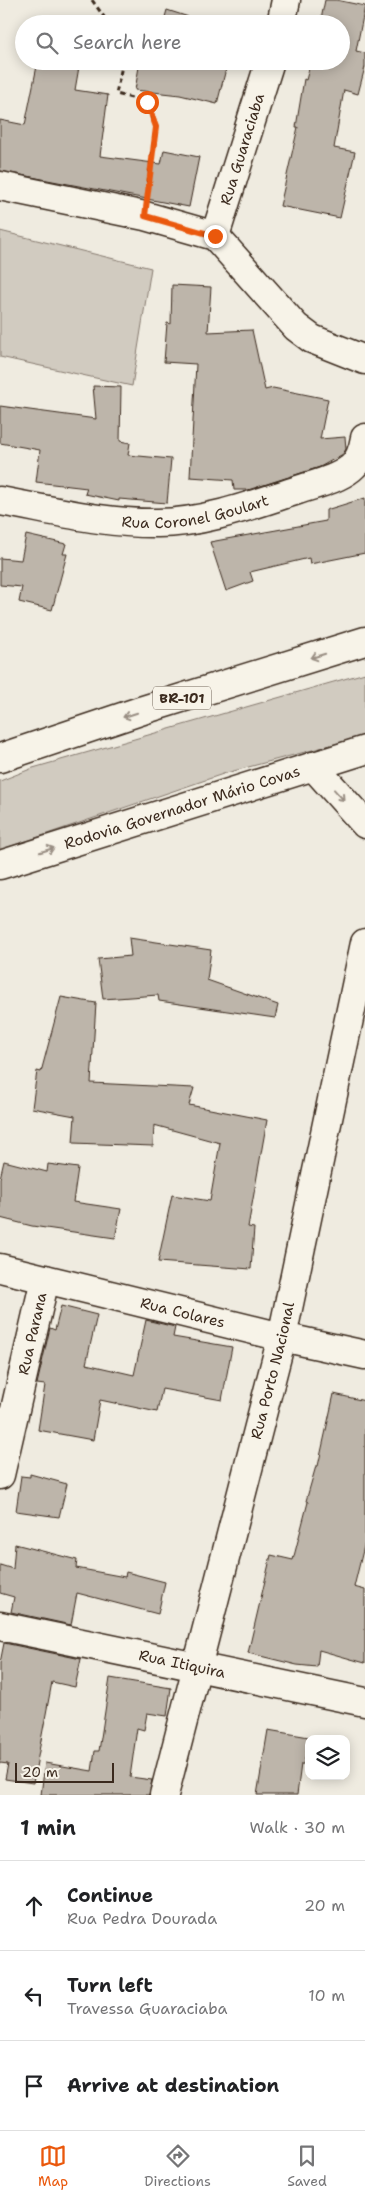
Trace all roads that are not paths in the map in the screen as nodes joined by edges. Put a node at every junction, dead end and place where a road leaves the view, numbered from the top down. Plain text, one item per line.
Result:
1 (286, 0) edge
2 (283, 15) edge
3 (267, 70) edge
4 (0, 186) edge
5 (215, 236) junction
6 (365, 360) edge
7 (365, 438) edge
8 (0, 500) edge
9 (365, 641) edge
10 (365, 750) edge
11 (0, 758) edge
12 (313, 766) junction
13 (365, 824) edge
14 (0, 865) edge
15 (365, 943) edge
16 (0, 1268) edge
17 (45, 1279) junction
18 (282, 1337) junction
19 (365, 1355) edge
20 (0, 1475) edge
21 (0, 1626) edge
22 (197, 1667) junction
23 (365, 1702) edge
24 (164, 1795) edge

1 - 2 main road
3 - 5 main road, Rua Guaraciaba
4 - 5 main road
5 - 6 main road
7 - 8 main road, Rua Coronel Goulart
9 -> 11 main road, BR-101
10 - 12 main road, Rodovia Governador Mário Covas
12 -> 13 main road
14 -> 12 main road, Rodovia Governador Mário Covas
15 - 18 main road, Rua Porto Nacional
16 - 17 main road, Rua Colares
17 - 18 main road, Rua Colares
17 - 20 main road, Rua Parana
18 - 19 main road, Rua Colares
18 - 22 main road, Rua Porto Nacional
21 - 22 main road, Rua Itiquira
22 - 23 main road, Rua Itiquira
22 - 24 main road, Rua Porto Nacional

